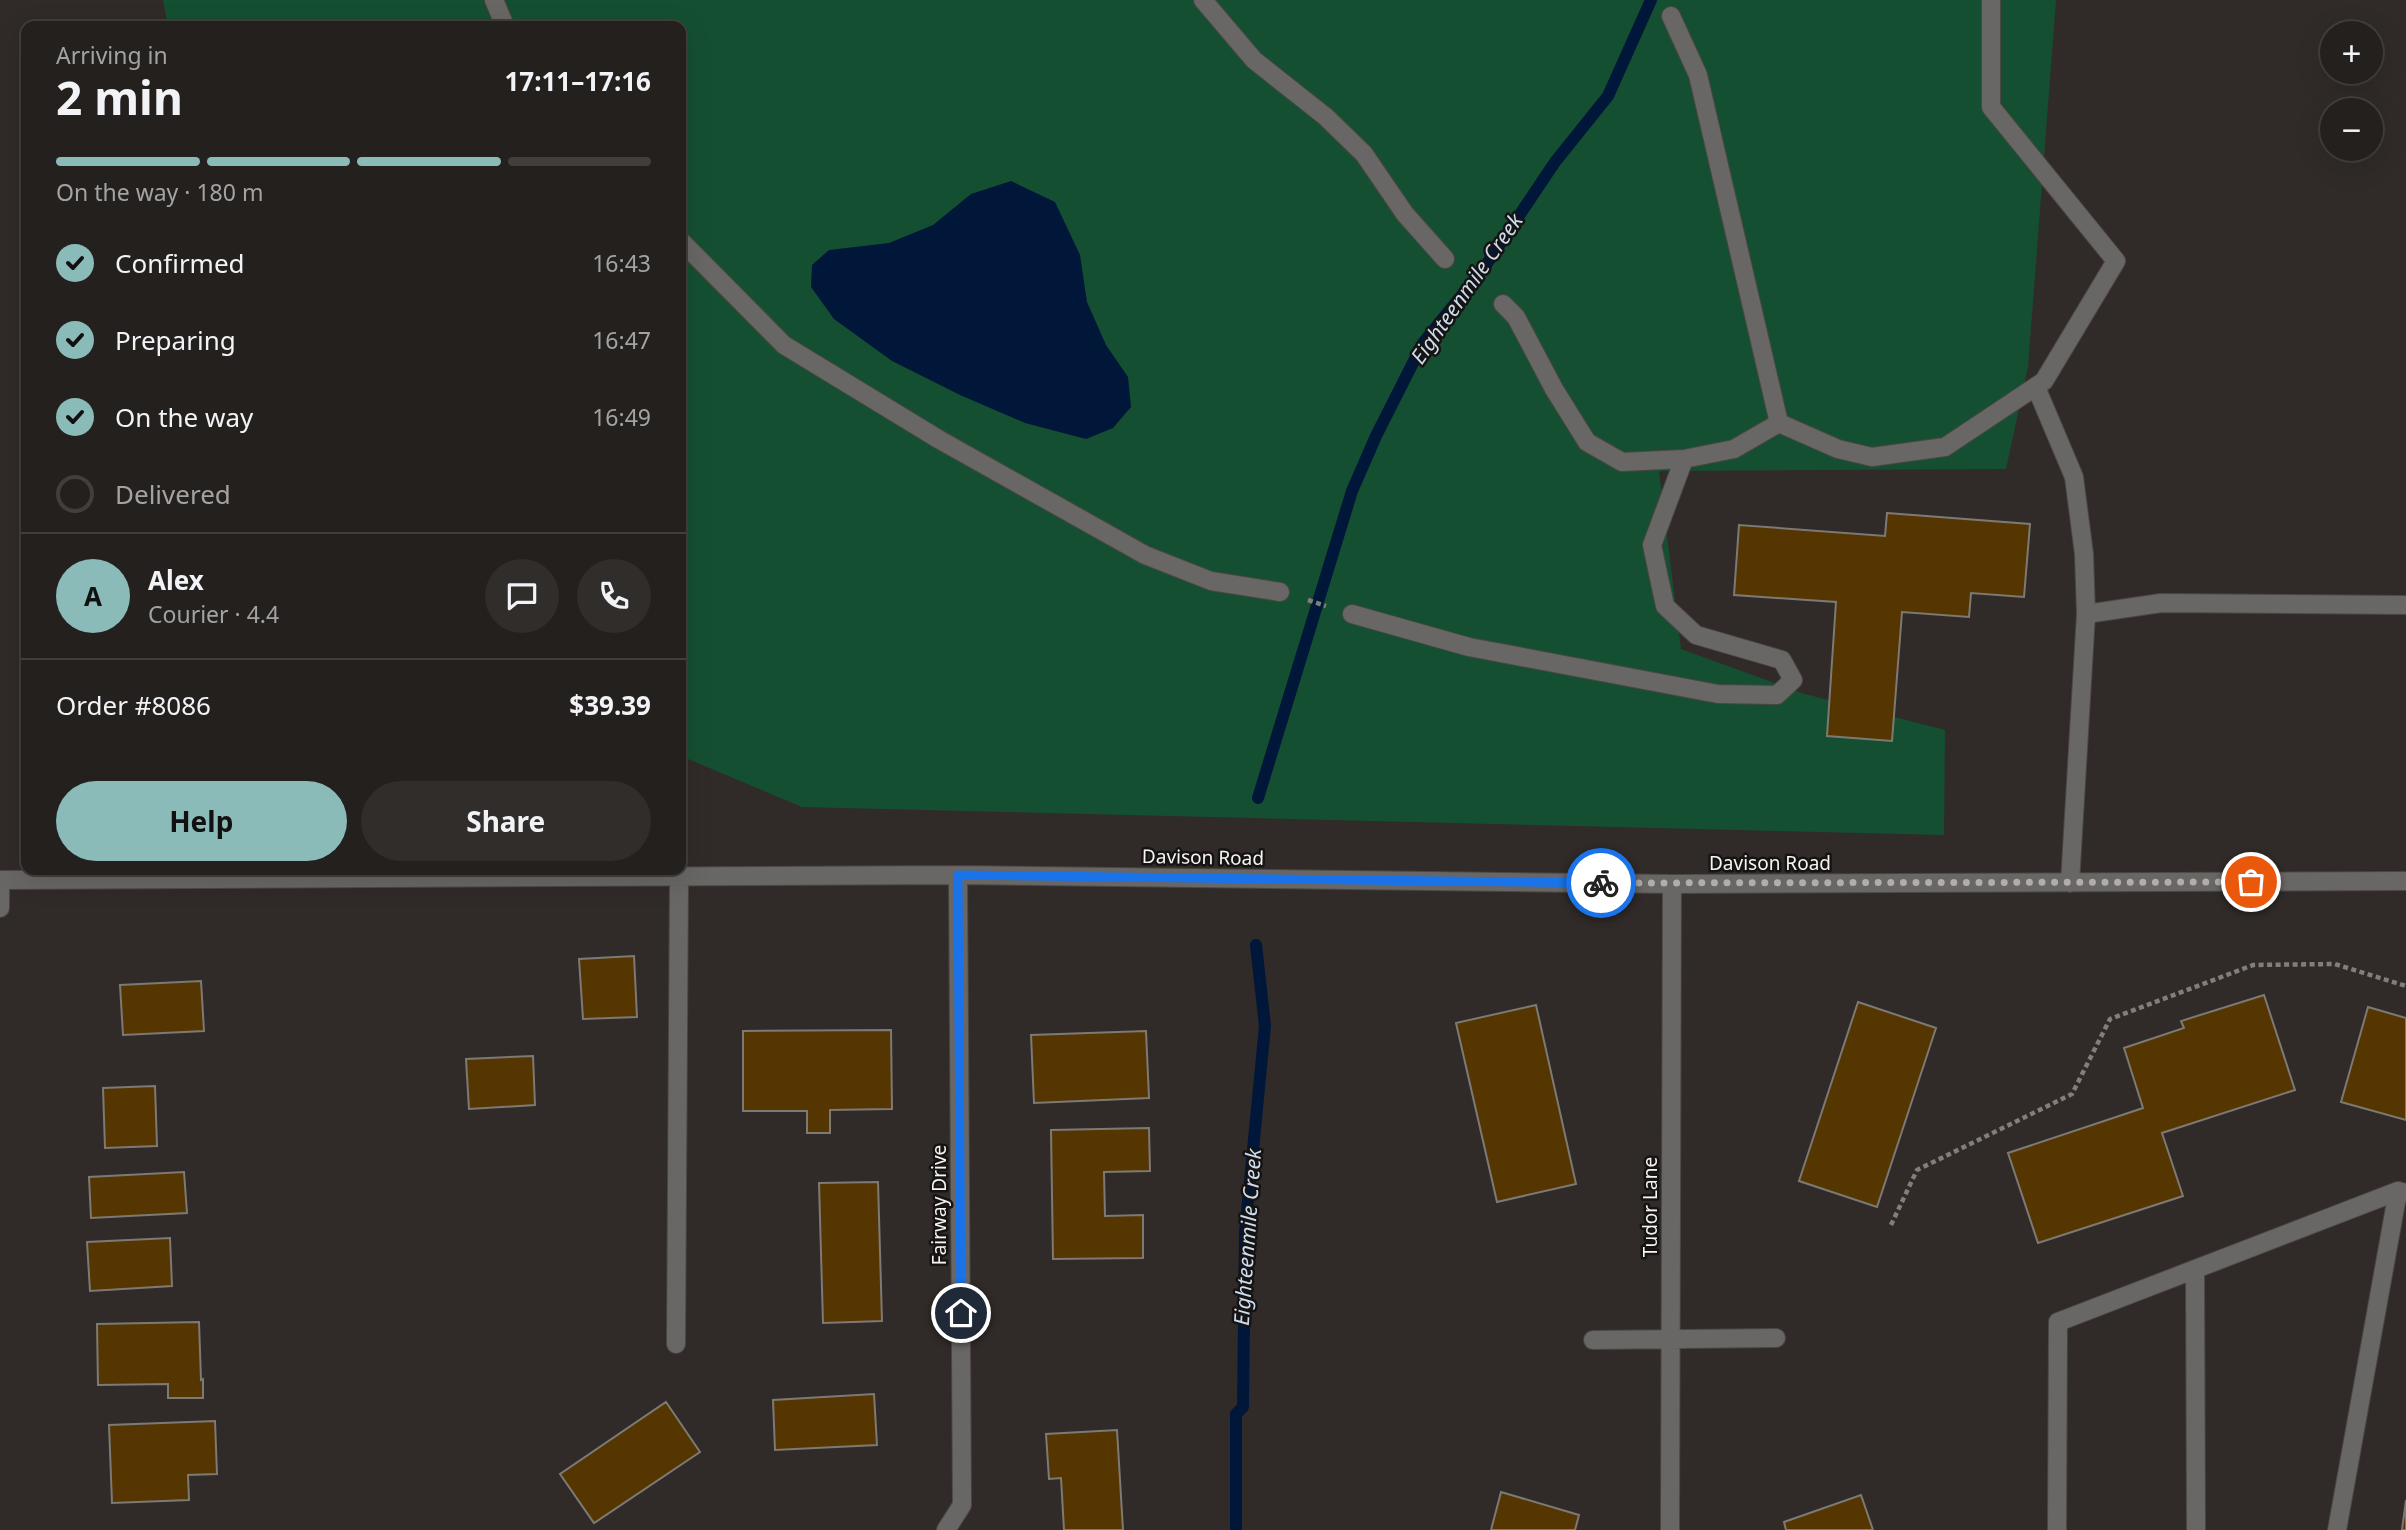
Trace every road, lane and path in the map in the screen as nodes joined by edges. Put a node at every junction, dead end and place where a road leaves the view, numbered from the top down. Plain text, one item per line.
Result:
1 (494, 0) edge
2 (1202, 0) edge
3 (1991, 0) edge
4 (1671, 16) dead end
5 (503, 21) edge
6 (686, 246) edge
7 (1446, 259) dead end
8 (1503, 304) dead end
9 (2036, 387) junction
10 (1779, 424) junction
11 (1684, 459) junction
12 (1280, 592) joint
13 (2406, 605) edge
14 (1352, 614) joint
15 (2086, 614) junction
16 (958, 875) junction
17 (679, 877) junction
18 (0, 880) edge
19 (2406, 881) edge
20 (2070, 883) junction
21 (1672, 884) junction
22 (0, 908) edge
23 (2406, 986) edge
24 (2402, 1192) edge
25 (1891, 1225) dead end
26 (2195, 1269) junction
27 (1776, 1338) dead end
28 (1671, 1339) junction
29 (1593, 1340) dead end
30 (676, 1345) dead end
31 (946, 1530) edge
32 (1670, 1530) edge
33 (2057, 1530) edge
34 (2196, 1530) edge
35 (2337, 1530) edge

1 - 5 street
2 - 7 street
3 - 9 street
4 - 10 street
6 - 12 street
8 - 11 street
9 - 10 street
9 - 15 street
10 - 11 street
11 - 14 street
12 - 14 path
13 - 15 street
15 - 20 street
16 - 17 street, Davison Road
16 - 21 street, Davison Road
16 - 31 street, Fairway Drive
17 - 18 street, Davison Road
17 - 30 street
18 - 22 street
19 - 20 street, Davison Road
20 - 21 street, Davison Road
21 - 28 street, Tudor Lane
23 - 25 path
24 - 26 street
24 - 35 street
26 - 33 street
26 - 34 street
27 - 28 street
28 - 29 street
28 - 32 street, Tudor Lane

